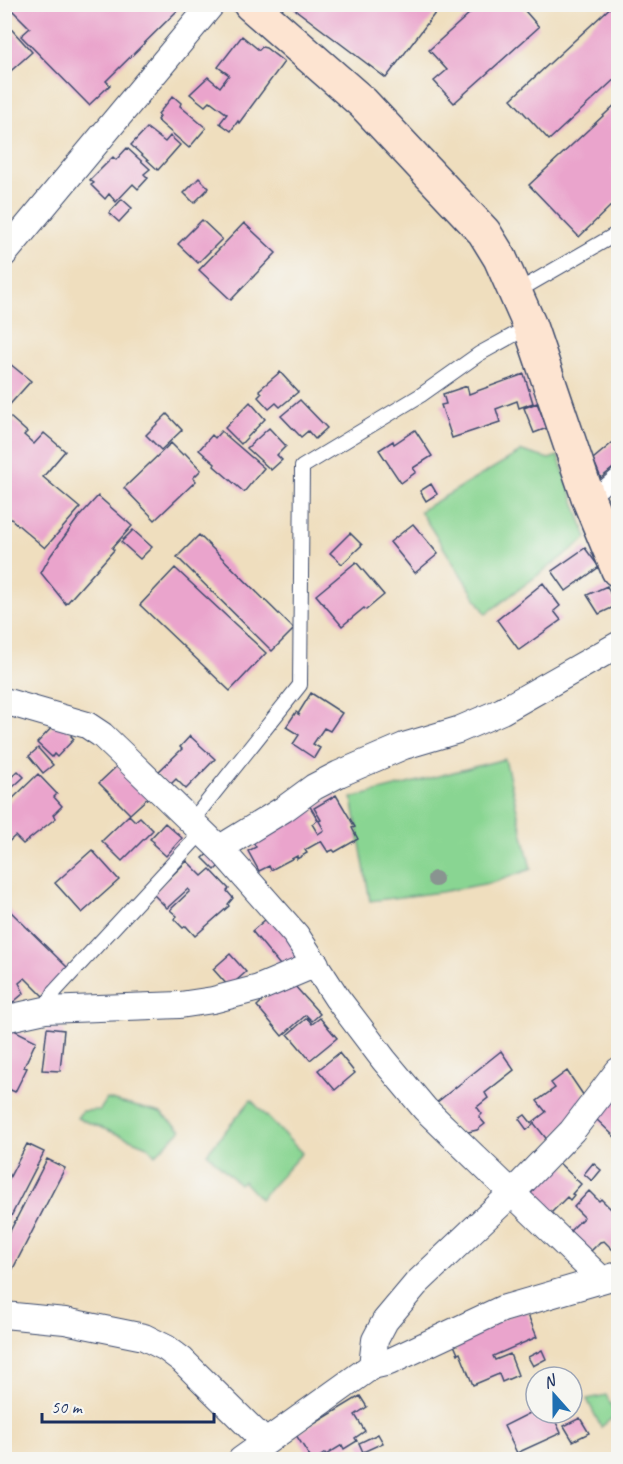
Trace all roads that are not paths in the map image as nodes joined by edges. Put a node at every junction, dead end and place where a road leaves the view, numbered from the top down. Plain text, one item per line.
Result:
1 (212, 4) edge
2 (250, 4) edge
3 (618, 233) edge
4 (4, 254) edge
5 (516, 292) junction
6 (530, 326) junction
7 (618, 475) edge
8 (589, 500) junction
9 (618, 570) edge
10 (618, 645) edge
11 (4, 702) edge
12 (196, 827) junction
13 (222, 851) junction
14 (316, 964) junction
15 (45, 1010) junction
16 (4, 1019) edge
17 (618, 1071) edge
18 (511, 1194) junction
19 (610, 1277) edge
20 (4, 1315) edge
21 (372, 1366) junction
22 (265, 1442) junction
23 (241, 1460) edge

1 - 4 street
2 - 5 street
3 - 5 lane
5 - 6 street
6 - 8 street
6 - 12 lane
7 - 8 lane
8 - 9 street
10 - 13 street
11 - 12 street
12 - 13 street
12 - 15 lane
13 - 14 street
14 - 15 street
14 - 18 street
15 - 16 street
17 - 18 street
18 - 19 street
18 - 21 street
19 - 21 street
20 - 22 street
21 - 22 street
22 - 23 street

